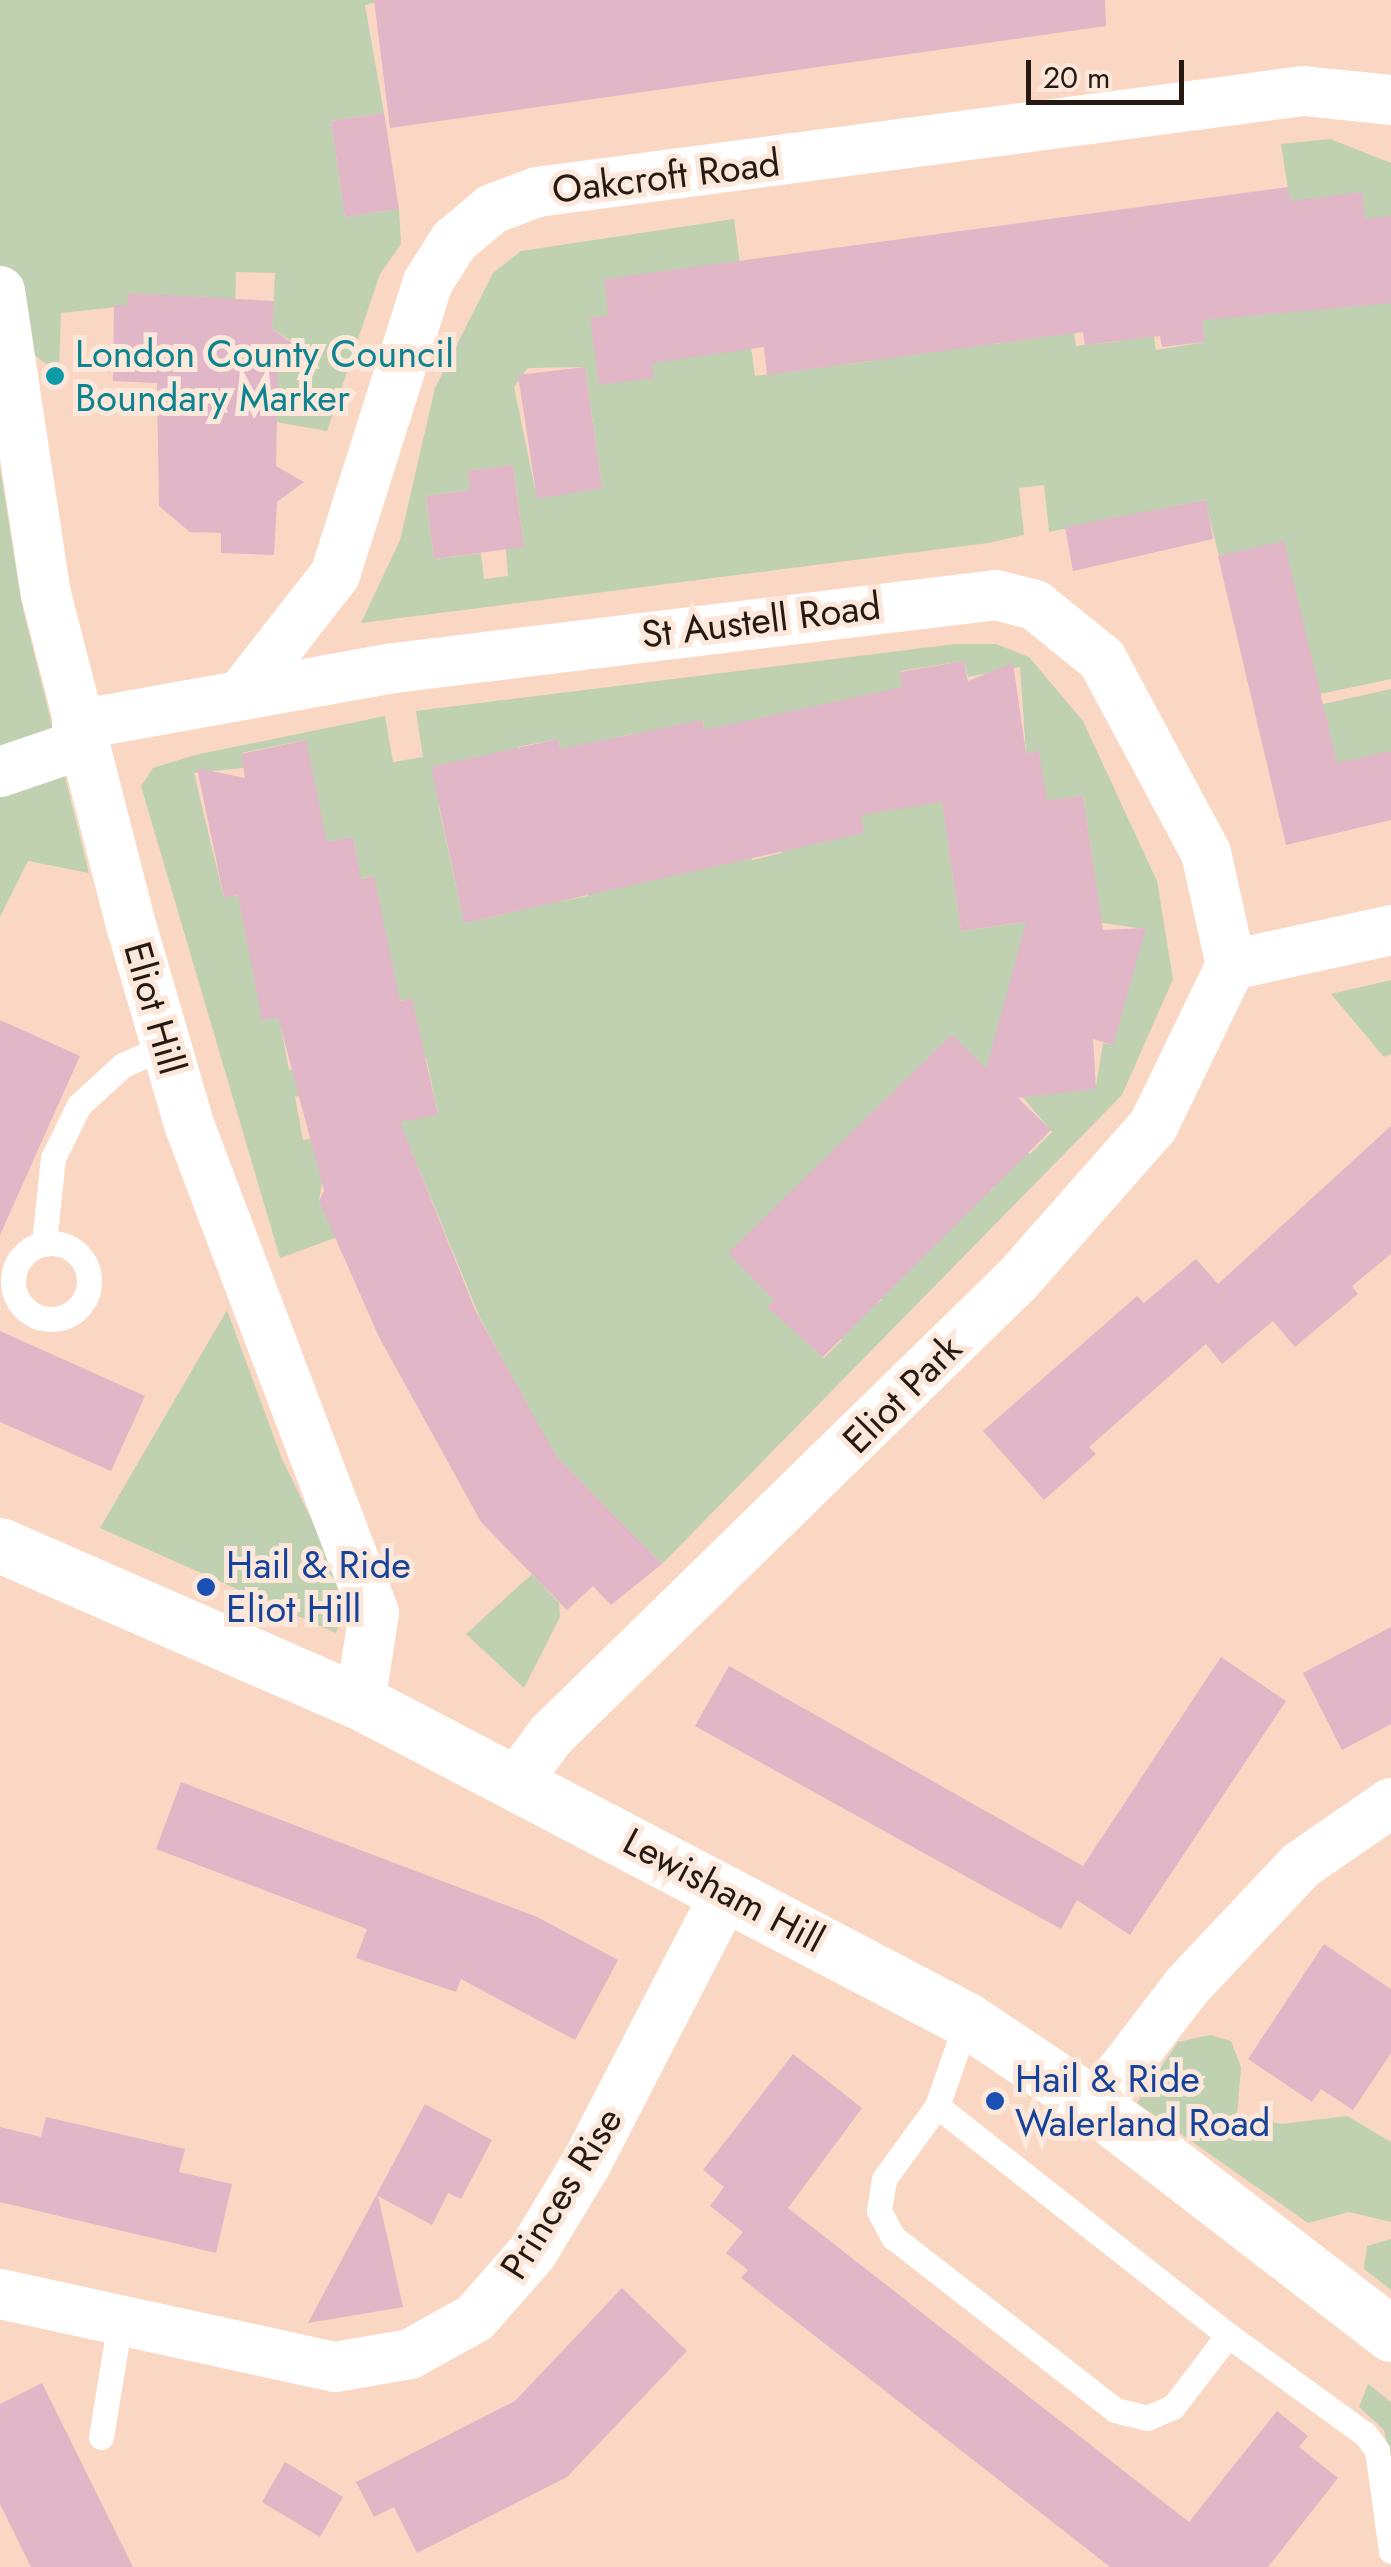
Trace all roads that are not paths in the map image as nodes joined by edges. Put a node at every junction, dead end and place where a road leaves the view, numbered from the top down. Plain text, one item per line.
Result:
1 (1391, 100) edge
2 (0, 291) edge
3 (244, 690) junction
4 (80, 734) junction
5 (0, 772) edge
6 (1391, 930) edge
7 (1231, 962) junction
8 (166, 1046) junction
9 (44, 1242) dead end
10 (0, 1544) edge
11 (360, 1702) junction
12 (517, 1781) junction
13 (1391, 1803) edge
14 (728, 1891) junction
15 (967, 2020) junction
16 (936, 2106) junction
17 (1095, 2106) junction
18 (0, 2294) edge
19 (120, 2321) junction
20 (1391, 2334) edge
21 (1228, 2335) junction
22 (100, 2437) dead end
23 (1390, 2542) edge

1 - 3 street, Oakcroft Road
2 - 4 street, Eliot Hill
3 - 4 street, St Austell Road
3 - 7 street, St Austell Road
4 - 5 street, St Austell Road
4 - 8 street, Eliot Hill
6 - 7 street
7 - 12 street, Eliot Park
8 - 9 lane
8 - 11 street, Eliot Hill
10 - 11 street, Lewisham Hill
11 - 12 street, Lewisham Hill
12 - 14 street, Lewisham Hill
13 - 17 street
14 - 15 street, Lewisham Hill
14 - 19 street, Princes Rise
15 - 16 lane
15 - 17 street, Lewisham Hill
16 - 21 lane
16 - 21 lane
17 - 20 street, Lewisham Hill
18 - 19 street, Princes Rise
19 - 22 lane
21 - 23 lane

